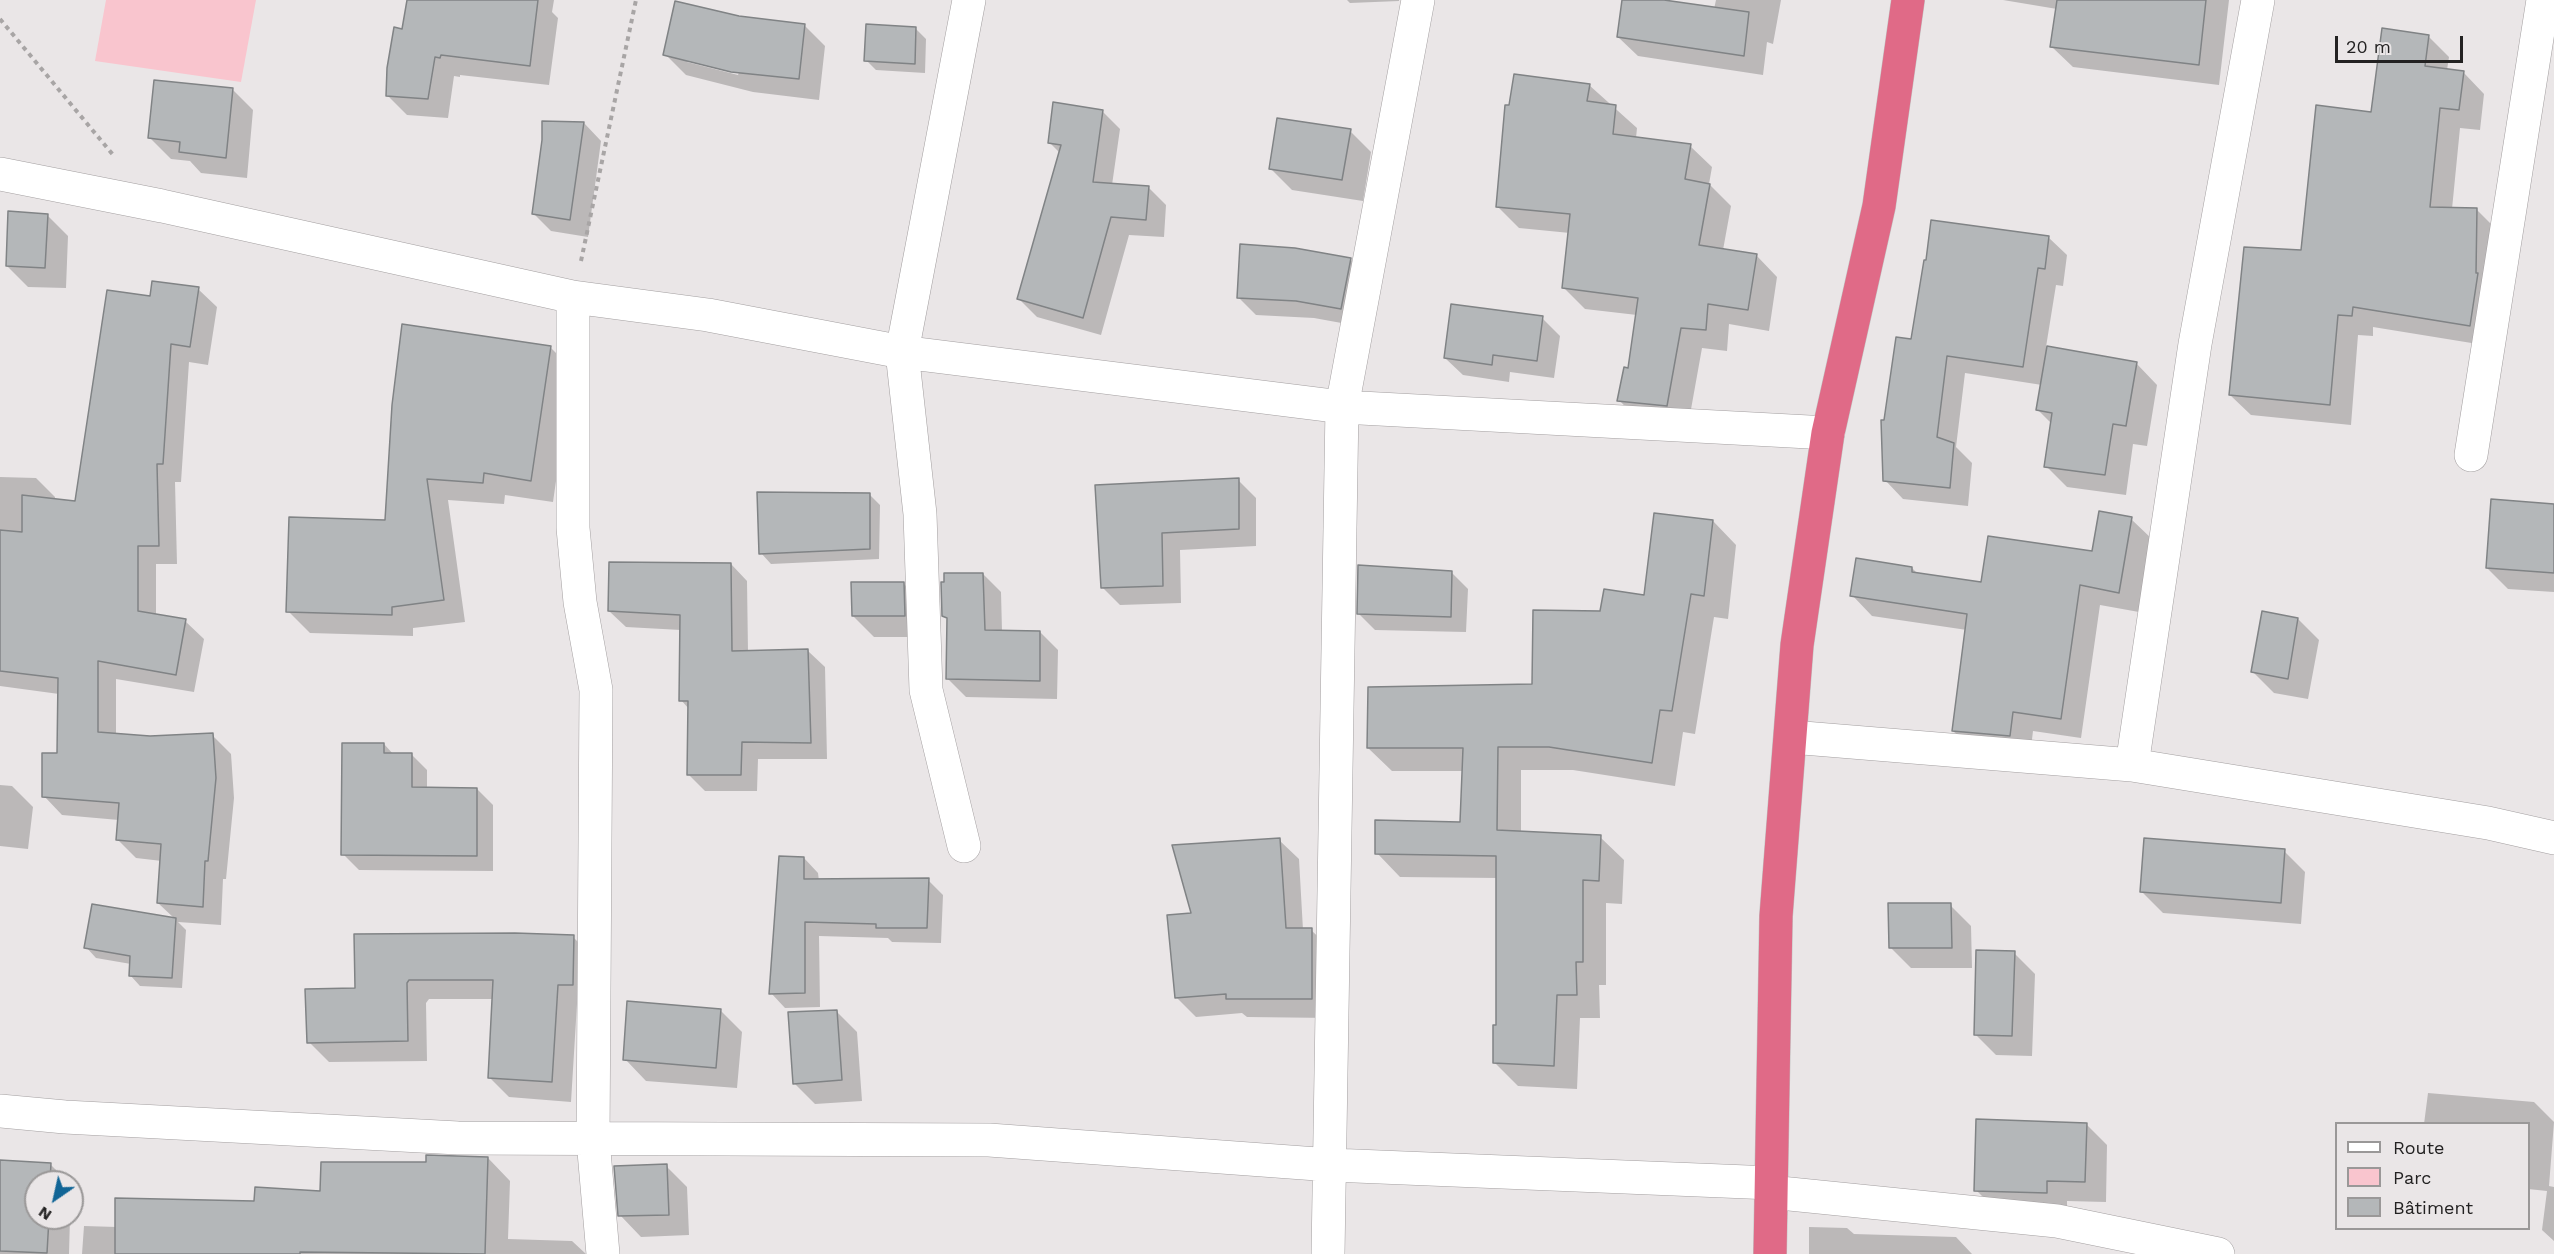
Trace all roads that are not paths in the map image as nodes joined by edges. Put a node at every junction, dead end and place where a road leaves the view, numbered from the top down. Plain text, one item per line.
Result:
1 (969, 0) edge
2 (1418, 0) edge
3 (1908, 0) edge
4 (2258, 0) edge
5 (2543, 0) edge
6 (0, 174) edge
7 (573, 297) junction
8 (902, 352) junction
9 (1342, 407) junction
10 (1828, 433) junction
11 (2471, 455) dead end
12 (1791, 737) junction
13 (2132, 765) junction
14 (2554, 838) edge
15 (964, 846) dead end
16 (0, 1111) edge
17 (593, 1140) junction
18 (1331, 1164) junction
19 (1771, 1187) junction
20 (603, 1254) edge
21 (1328, 1254) edge
22 (1770, 1254) edge
23 (2218, 1254) edge

1 - 8 street
2 - 9 street
3 - 10 highway
4 - 13 street
5 - 11 street
6 - 7 street
7 - 8 street
7 - 17 street
8 - 9 street
8 - 15 street
9 - 10 street
9 - 18 street
10 - 12 highway
12 - 13 street
12 - 19 highway
13 - 14 street
16 - 17 street
17 - 18 street
17 - 20 street
18 - 19 street
18 - 21 street
19 - 22 highway
19 - 23 street

